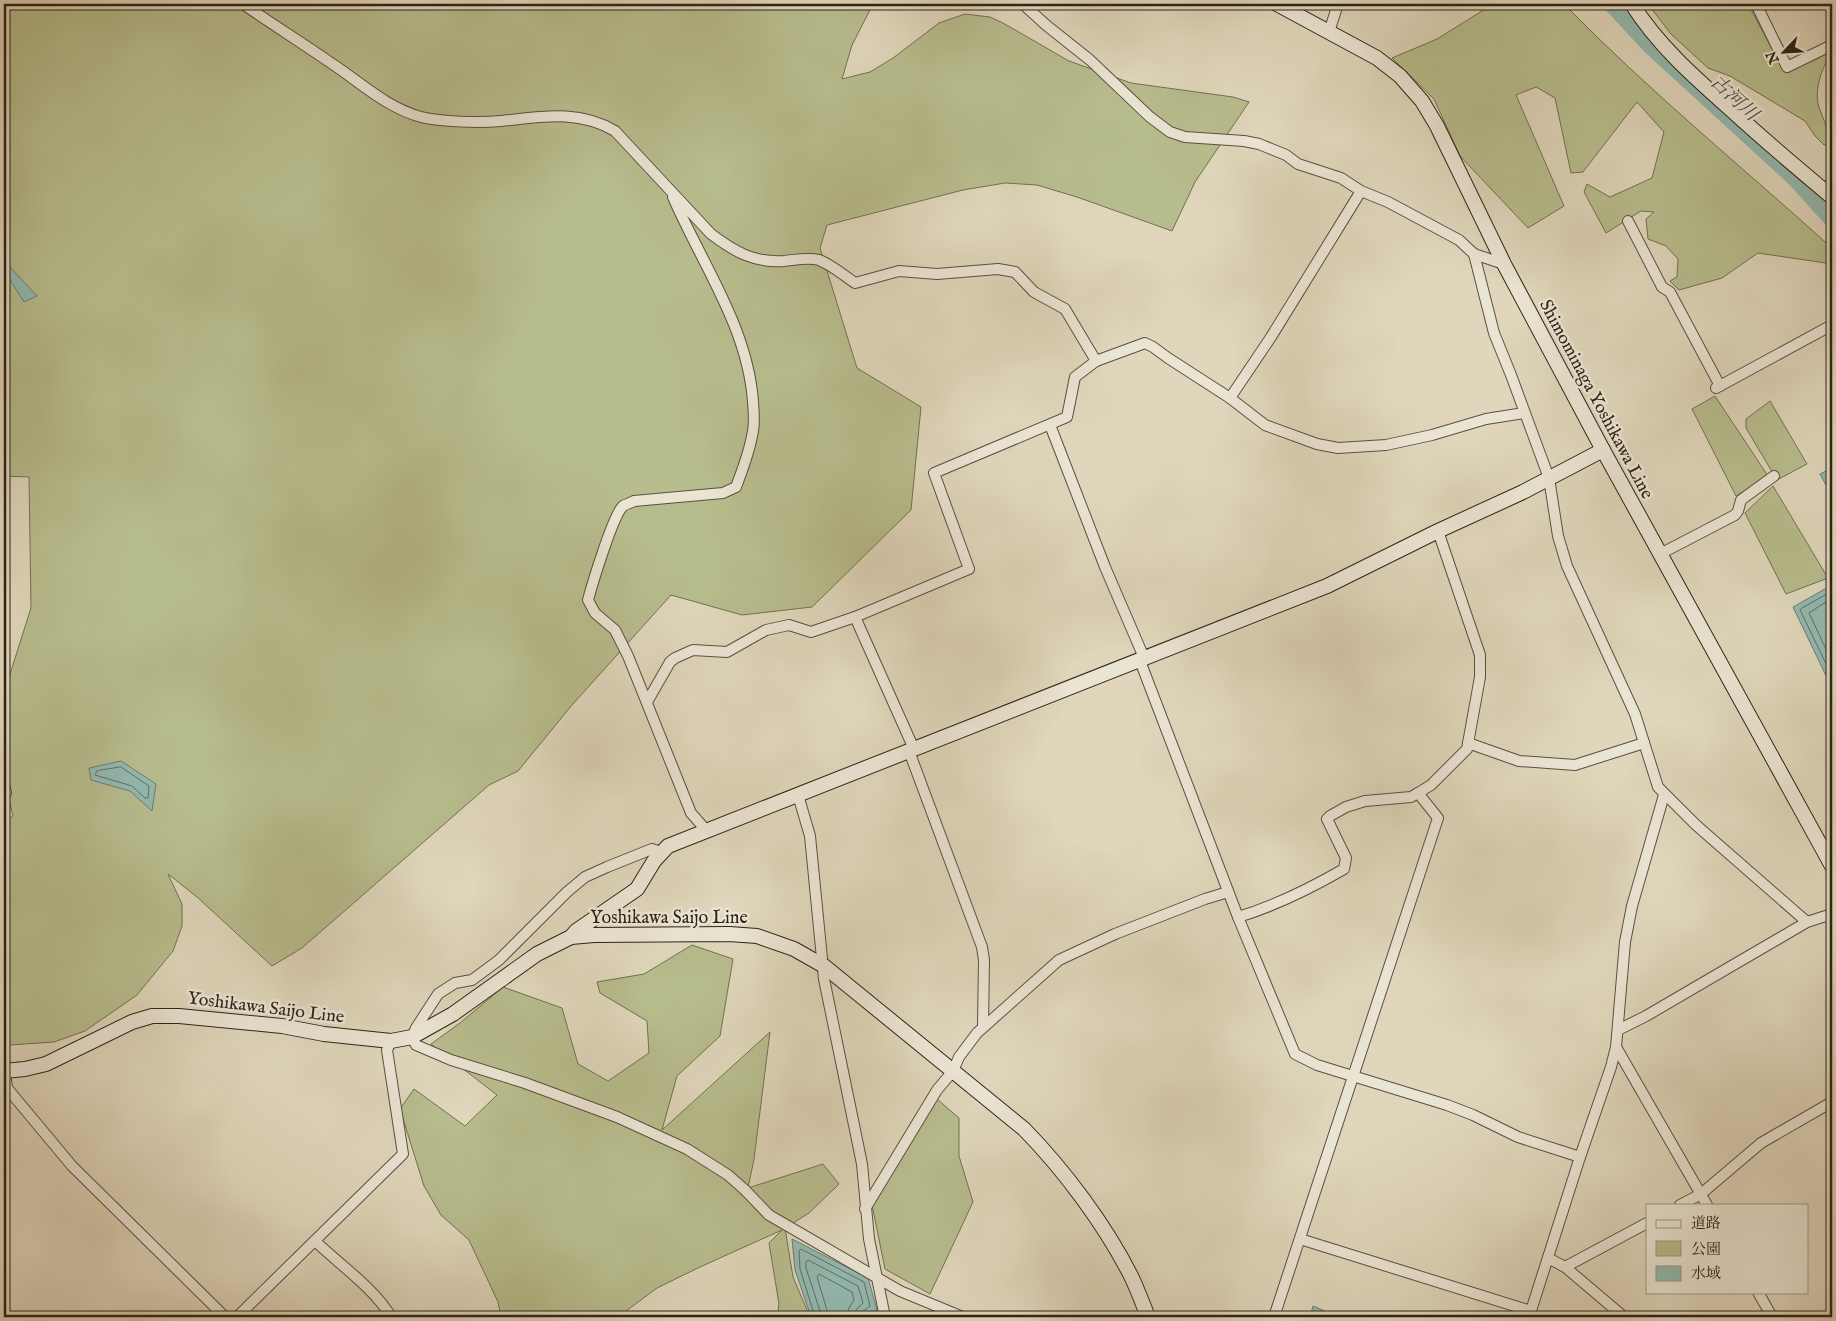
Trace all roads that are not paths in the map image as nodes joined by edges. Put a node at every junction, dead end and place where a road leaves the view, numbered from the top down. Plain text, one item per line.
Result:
1 (243, 4) edge
2 (1024, 4) edge
3 (1277, 4) edge
4 (1338, 4) edge
5 (1632, 4) edge
6 (1756, 4) edge
7 (1298, 9) edge
8 (1329, 32) junction
9 (1832, 45) edge
10 (670, 189) junction
11 (1361, 191) junction
12 (1832, 197) edge
13 (1628, 221) dead end
14 (1474, 254) junction
15 (1504, 264) junction
16 (1832, 325) edge
17 (1096, 361) junction
18 (1230, 398) junction
19 (1524, 413) junction
20 (1050, 425) junction
21 (1603, 450) junction
22 (1774, 476) dead end
23 (1549, 478) junction
24 (1438, 531) junction
25 (1660, 554) junction
26 (855, 617) junction
27 (1142, 660) junction
28 (647, 702) junction
29 (1468, 743) junction
30 (1644, 743) junction
31 (912, 750) junction
32 (1418, 793) junction
33 (798, 795) junction
34 (1664, 795) junction
35 (706, 830) junction
36 (1827, 844) edge
37 (661, 852) junction
38 (1832, 866) edge
39 (1228, 892) junction
40 (1832, 914) edge
41 (1238, 917) junction
42 (1807, 922) junction
43 (571, 937) junction
44 (824, 966) junction
45 (983, 1027) junction
46 (1618, 1030) junction
47 (412, 1037) junction
48 (391, 1041) junction
49 (1616, 1047) junction
50 (4, 1071) edge
51 (953, 1071) junction
52 (1354, 1076) junction
53 (1832, 1102) edge
54 (1580, 1157) junction
55 (1701, 1194) junction
56 (1682, 1204) edge
57 (1706, 1204) edge
58 (865, 1209) junction
59 (1646, 1224) edge
60 (1300, 1239) junction
61 (315, 1241) junction
62 (1548, 1258) junction
63 (1565, 1267) junction
64 (876, 1276) junction
65 (1759, 1294) edge
66 (1530, 1314) edge
67 (225, 1317) edge
68 (237, 1317) edge
69 (391, 1317) edge
70 (885, 1317) edge
71 (964, 1317) edge
72 (1148, 1317) edge
73 (1274, 1317) edge
74 (1624, 1317) edge
75 (1772, 1317) edge

1 - 10 street
2 - 11 street
3 - 7 main road, Shimominaga Yoshikawa Line
4 - 8 street
5 - 12 main road
6 - 9 street
7 - 8 main road, Shimominaga Yoshikawa Line
8 - 15 main road, Shimominaga Yoshikawa Line
10 - 17 street
10 - 28 street
11 - 14 street
11 - 18 street
13 - 16 street
14 - 15 street
14 - 19 street
15 - 21 main road, Shimominaga Yoshikawa Line
17 - 18 street
17 - 20 street
18 - 19 street
19 - 23 street
20 - 26 street
20 - 27 street
21 - 23 main road
21 - 25 main road, Shimominaga Yoshikawa Line
22 - 25 street
23 - 24 main road
23 - 30 street
24 - 27 main road
24 - 29 street
25 - 36 main road, Shimominaga Yoshikawa Line
26 - 28 street
26 - 31 street
27 - 31 main road
27 - 39 street
28 - 35 street
29 - 30 street
29 - 32 street
30 - 34 street
31 - 33 main road
31 - 45 street
32 - 41 street
32 - 52 street
33 - 35 main road
33 - 44 street
34 - 42 street
34 - 46 street
35 - 37 main road
36 - 38 main road, Shimominaga Yoshikawa Line
37 - 43 main road
37 - 47 street
39 - 41 street
39 - 45 street
40 - 42 street
41 - 52 street
42 - 46 street
43 - 44 main road, Yoshikawa Saijo Line
43 - 47 main road, Yoshikawa Saijo Line
44 - 51 main road, Yoshikawa Saijo Line
44 - 58 street
45 - 51 street
46 - 49 street
47 - 48 main road, Yoshikawa Saijo Line
47 - 64 street
48 - 50 main road, Yoshikawa Saijo Line
48 - 61 street
49 - 54 street
49 - 55 street
50 - 67 street
51 - 58 street
51 - 72 main road, Yoshikawa Saijo Line
52 - 54 street
52 - 60 street
53 - 55 street
54 - 62 street
55 - 56 street
55 - 57 street
58 - 64 street
59 - 63 street
60 - 66 street
60 - 73 street
61 - 68 street
61 - 69 street
62 - 63 street
62 - 66 street
63 - 74 street
64 - 70 street
64 - 71 street
65 - 75 street

